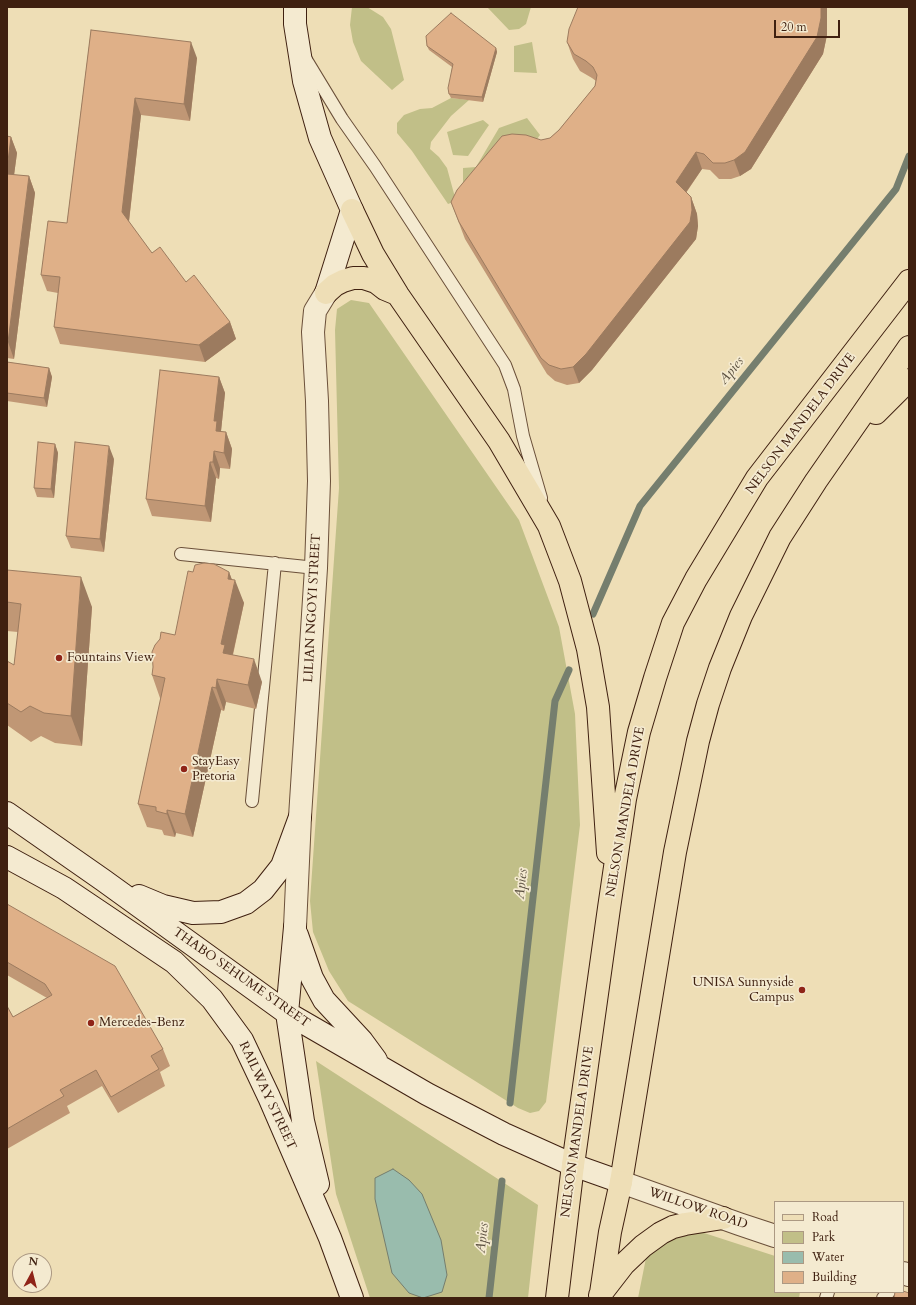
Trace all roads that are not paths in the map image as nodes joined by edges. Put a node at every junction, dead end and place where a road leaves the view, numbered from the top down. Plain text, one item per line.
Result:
1 (295, 7) edge
2 (299, 48) junction
3 (352, 210) junction
4 (909, 281) edge
5 (326, 293) junction
6 (398, 295) junction
7 (909, 347) edge
8 (909, 380) edge
9 (839, 450) junction
10 (549, 526) junction
11 (181, 554) dead end
12 (275, 563) junction
13 (316, 568) junction
14 (252, 800) dead end
15 (7, 813) edge
16 (300, 817) junction
17 (7, 847) edge
18 (7, 858) edge
19 (103, 880) junction
20 (64, 888) junction
21 (608, 908) junction
22 (295, 926) junction
23 (287, 1013) junction
24 (382, 1068) junction
25 (573, 1165) junction
26 (621, 1182) junction
27 (723, 1218) junction
28 (774, 1236) edge
29 (330, 1238) junction
30 (600, 1296) edge
31 (352, 1298) edge
32 (557, 1298) edge

1 - 2 main road
2 - 3 main road
2 - 10 lane
3 - 5 main road, LILIAN NGOYI STREET
3 - 6 main road
4 - 21 main road, NELSON MANDELA DRIVE
5 - 6 main road
5 - 13 main road, LILIAN NGOYI STREET
6 - 10 main road
7 - 9 main road
8 - 9 main road
9 - 26 main road
10 - 21 main road
11 - 12 lane
12 - 13 lane
12 - 14 lane
13 - 16 main road, LILIAN NGOYI STREET
15 - 19 main road, THABO SEHUME STREET
16 - 19 main road
16 - 22 main road, LILIAN NGOYI STREET
17 - 20 main road
18 - 20 main road, RAILWAY STREET
19 - 23 main road, THABO SEHUME STREET
20 - 29 main road, RAILWAY STREET
21 - 25 main road, NELSON MANDELA DRIVE
22 - 23 main road, LILIAN NGOYI STREET
22 - 24 main road
23 - 24 main road, THABO SEHUME STREET
23 - 29 main road, LILIAN NGOYI STREET
24 - 25 main road, THABO SEHUME STREET
25 - 26 main road, WILLOW ROAD
25 - 32 main road, NELSON MANDELA DRIVE
26 - 27 main road, WILLOW ROAD
26 - 30 main road
27 - 28 main road, WILLOW ROAD
27 - 30 main road
29 - 31 main road, RAILWAY STREET

